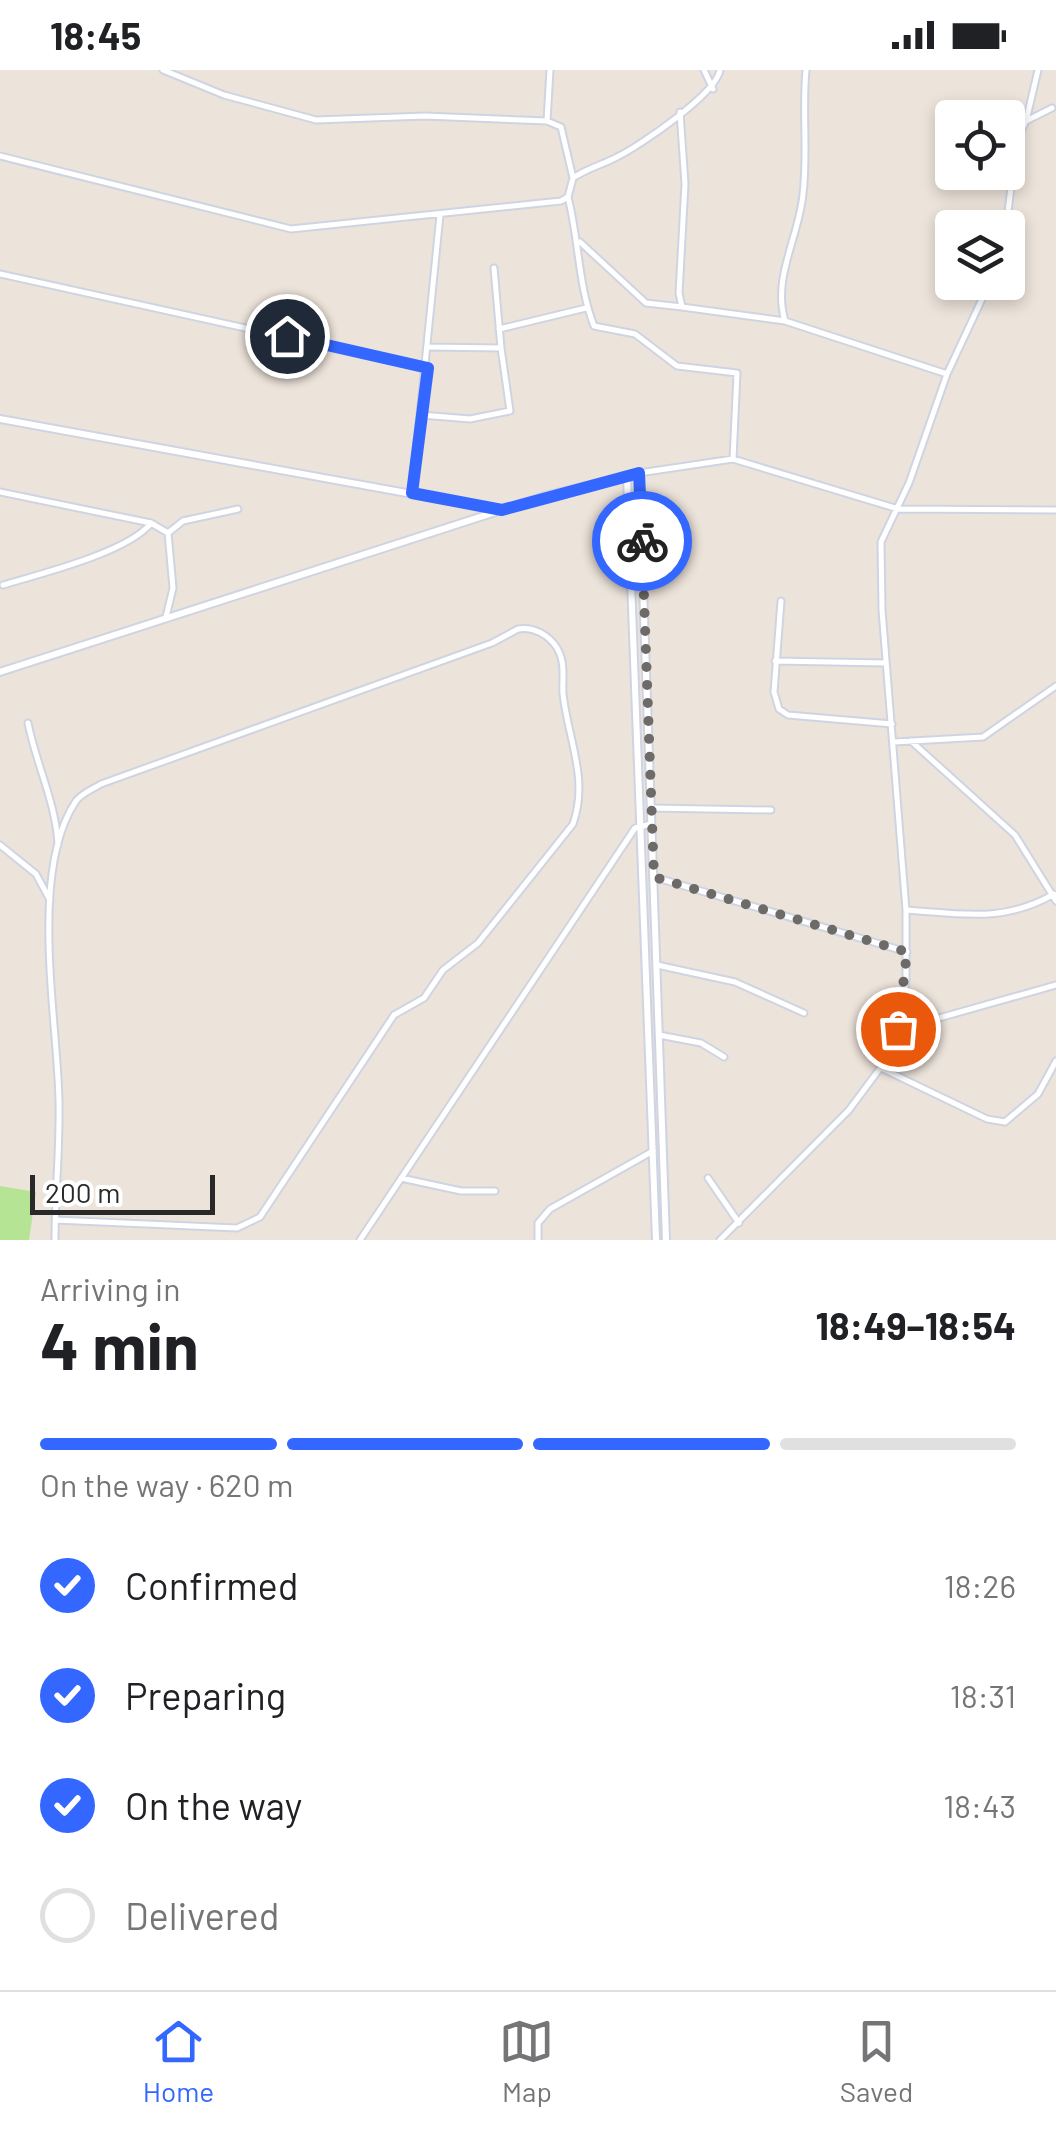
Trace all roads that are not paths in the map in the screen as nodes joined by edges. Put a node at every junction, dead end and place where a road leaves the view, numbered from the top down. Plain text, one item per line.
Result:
1 (163, 70) edge
2 (550, 70) edge
3 (704, 70) edge
4 (720, 70) edge
5 (806, 70) edge
6 (1038, 70) edge
7 (713, 88) junction
8 (1052, 108) dead end
9 (680, 112) junction
10 (547, 121) junction
11 (1026, 121) junction
12 (0, 156) edge
13 (573, 178) junction
14 (568, 198) junction
15 (1008, 210) edge
16 (440, 215) junction
17 (579, 241) junction
18 (494, 268) dead end
19 (0, 274) edge
20 (982, 300) edge
21 (682, 306) junction
22 (586, 308) junction
23 (784, 321) junction
24 (499, 330) junction
25 (429, 347) junction
26 (501, 348) junction
27 (428, 368) junction
28 (947, 374) junction
29 (422, 415) junction
30 (0, 418) edge
31 (732, 459) junction
32 (639, 473) junction
33 (627, 476) junction
34 (0, 492) edge
35 (412, 493) junction
36 (238, 509) dead end
37 (898, 509) junction
38 (502, 510) junction
39 (1056, 510) edge
40 (151, 523) junction
41 (168, 534) junction
42 (3, 586) dead end
43 (781, 601) dead end
44 (166, 617) junction
45 (775, 661) junction
46 (886, 664) junction
47 (0, 672) edge
48 (1056, 686) edge
49 (28, 723) dead end
50 (892, 724) junction
51 (911, 741) junction
52 (894, 742) junction
53 (652, 808) junction
54 (771, 810) dead end
55 (652, 824) junction
56 (642, 825) junction
57 (0, 845) edge
58 (58, 853) junction
59 (654, 877) junction
60 (1055, 896) edge
61 (52, 902) junction
62 (906, 910) junction
63 (907, 952) junction
64 (658, 965) junction
65 (1056, 985) edge
66 (804, 1013) dead end
67 (898, 1029) junction
68 (659, 1035) junction
69 (724, 1057) dead end
70 (1056, 1060) edge
71 (881, 1068) junction
72 (653, 1150) junction
73 (400, 1178) junction
74 (708, 1178) dead end
75 (495, 1191) dead end
76 (55, 1220) junction
77 (739, 1222) junction
78 (55, 1240) edge
79 (360, 1240) edge
80 (538, 1240) edge
81 (656, 1240) edge
82 (666, 1240) edge
83 (720, 1240) edge

1 - 10 street
2 - 10 street
3 - 7 street
4 - 7 street
5 - 23 street
6 - 11 street
7 - 9 street
8 - 11 street
9 - 13 street
9 - 21 street
10 - 13 street
11 - 15 street
12 - 16 street
13 - 14 street
14 - 16 street
14 - 17 street
16 - 25 street
17 - 21 street
17 - 22 street
18 - 24 street
19 - 27 street
20 - 28 street
21 - 23 street
22 - 24 street
22 - 31 street
23 - 28 street
24 - 26 street
25 - 26 street
25 - 27 street
26 - 29 street
27 - 29 street
28 - 37 street
29 - 35 street
30 - 35 street
31 - 32 street
31 - 37 street
32 - 33 street
32 - 53 street
33 - 38 street
33 - 56 street
34 - 40 street
35 - 38 street
36 - 41 street
37 - 39 street
37 - 46 street
38 - 44 street
40 - 41 street
40 - 42 street
41 - 44 street
43 - 45 street
44 - 47 street
45 - 46 street
45 - 50 street
46 - 50 street
48 - 51 street
49 - 58 street
50 - 52 street
51 - 52 street
51 - 60 street
52 - 62 street
53 - 54 street
53 - 55 street
55 - 56 street
55 - 59 street
56 - 72 street
56 - 73 street
57 - 61 street
58 - 61 street
58 - 76 street
59 - 63 street
59 - 64 street
60 - 62 street
61 - 76 street
62 - 63 street
63 - 67 street
64 - 66 street
64 - 68 street
65 - 67 street
67 - 71 street
68 - 69 street
68 - 82 street
70 - 71 street
71 - 77 street
72 - 80 street
72 - 81 street
73 - 75 street
73 - 79 street
74 - 77 street
76 - 78 street
77 - 83 street

